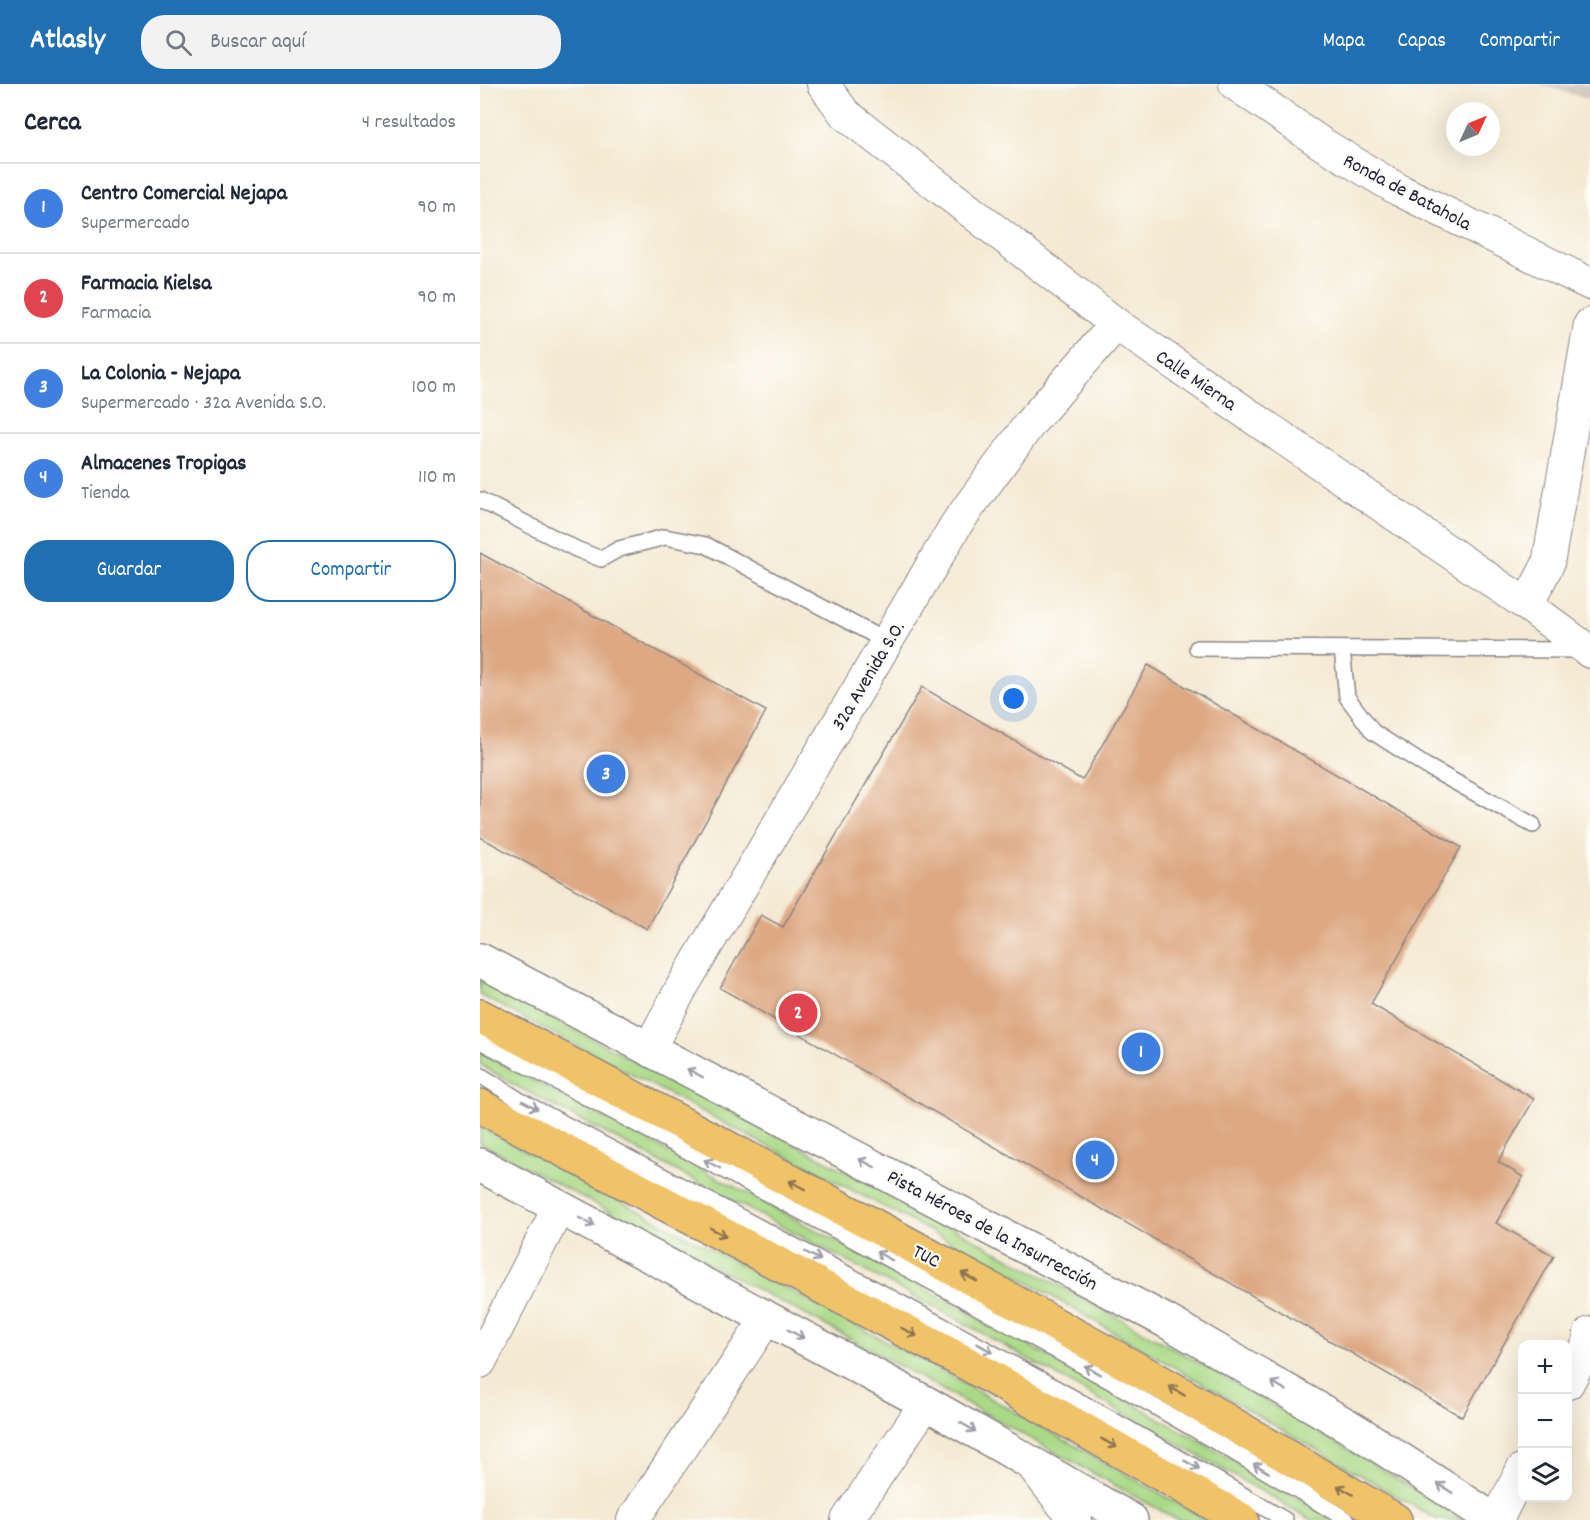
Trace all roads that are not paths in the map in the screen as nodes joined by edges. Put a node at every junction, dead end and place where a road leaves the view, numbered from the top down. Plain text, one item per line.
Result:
1 (823, 84) edge
2 (1235, 84) edge
3 (1590, 284) edge
4 (1116, 324) junction
5 (1590, 324) edge
6 (480, 500) edge
7 (1527, 605) junction
8 (887, 642) junction
9 (1197, 648) dead end
10 (1342, 648) junction
11 (1589, 651) edge
12 (1533, 825) dead end
13 (480, 960) edge
14 (480, 1016) edge
15 (480, 1041) edge
16 (649, 1049) junction
17 (480, 1075) edge
18 (480, 1106) edge
19 (480, 1165) edge
20 (560, 1207) junction
21 (767, 1318) junction
22 (1590, 1333) edge
23 (480, 1362) edge
24 (1572, 1375) edge
25 (926, 1403) junction
26 (1032, 1465) junction
27 (1518, 1477) edge
28 (1064, 1515) edge
29 (633, 1520) edge
30 (847, 1520) edge
31 (1131, 1520) edge
32 (1242, 1520) edge
33 (1285, 1520) edge
34 (1347, 1520) edge
35 (1395, 1520) edge
36 (1495, 1520) edge

1 - 4 street, Calle Mierna
2 - 3 street, Ronda de Batahola
4 - 7 street, Calle Mierna
4 - 8 street, 32a Avenida S.O.
5 - 7 street
6 - 8 lane
7 - 11 street, Calle Mierna
8 - 16 street, 32a Avenida S.O.
9 - 10 lane
10 - 11 lane
10 - 12 lane
13 - 16 street, Pista Héroes de la Insurrección
35 -> 14 main road
34 -> 15 lane, TUC
36 -> 16 street, Pista Héroes de la Insurrección
17 -> 33 lane
18 -> 32 main road
19 - 20 street
20 -> 21 street
20 - 23 street
21 -> 25 street
21 - 29 street
22 - 24 street
25 -> 26 street
25 - 30 street
26 - 28 street
26 - 31 street
27 - 36 street

